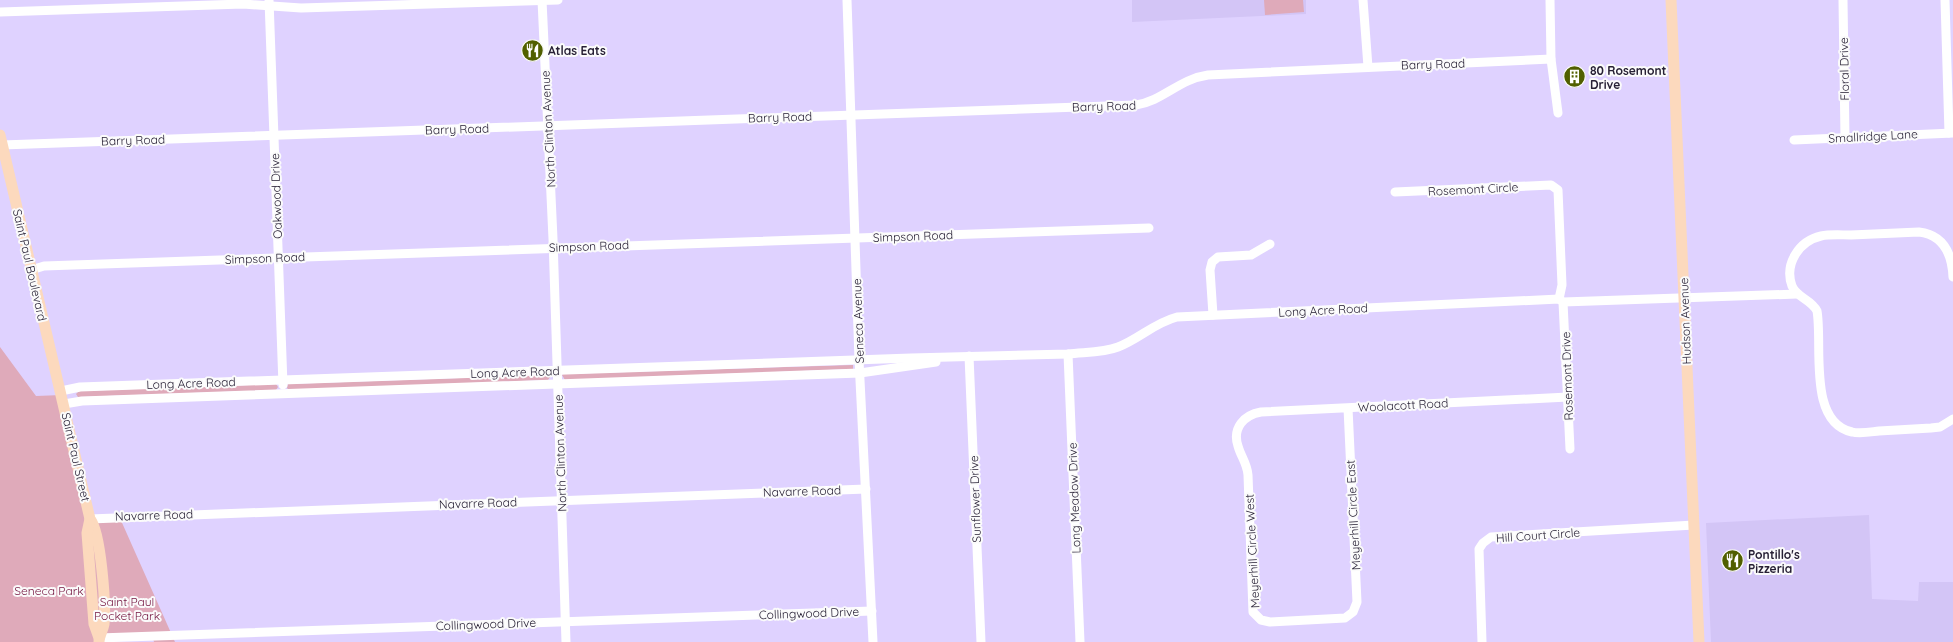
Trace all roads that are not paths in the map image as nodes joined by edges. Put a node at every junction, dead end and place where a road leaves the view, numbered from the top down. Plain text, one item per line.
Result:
1 (542, 0) edge
2 (558, 0) edge
3 (847, 0) edge
4 (1364, 0) edge
5 (1550, 0) edge
6 (1671, 0) edge
7 (1843, 0) edge
8 (1945, 0) edge
9 (270, 3) edge
10 (0, 12) edge
11 (1551, 59) junction
12 (1368, 67) junction
13 (1558, 113) dead end
14 (851, 115) junction
15 (548, 126) junction
16 (1951, 133) edge
17 (275, 136) junction
18 (1845, 138) junction
19 (1, 140) edge
20 (1794, 140) dead end
21 (1551, 185) joint
22 (1394, 192) dead end
23 (1149, 228) dead end
24 (855, 238) junction
25 (1270, 244) dead end
26 (553, 247) junction
27 (278, 258) junction
28 (31, 270) junction
29 (1953, 277) edge
30 (1797, 294) junction
31 (1684, 299) junction
32 (1561, 300) junction
33 (1213, 315) junction
34 (1068, 354) junction
35 (969, 356) junction
36 (860, 366) junction
37 (556, 370) junction
38 (283, 380) junction
39 (557, 383) junction
40 (283, 393) junction
41 (62, 396) junction
42 (1568, 397) junction
43 (1348, 408) junction
44 (1953, 419) edge
45 (1241, 422) joint
46 (1570, 449) dead end
47 (866, 489) junction
48 (562, 500) junction
49 (90, 519) junction
50 (1694, 525) junction
51 (872, 611) junction
52 (1345, 618) joint
53 (565, 621) junction
54 (224, 633) junction
55 (99, 640) edge
56 (229, 642) edge
57 (566, 642) edge
58 (873, 642) edge
59 (981, 642) edge
60 (1080, 642) edge
61 (1482, 642) edge
62 (1698, 642) edge

1 - 2 street
1 - 9 street
1 - 15 street, North Clinton Avenue
3 - 14 street, Seneca Avenue
4 - 12 street
5 - 11 street
6 - 31 main road, Hudson Avenue
7 - 18 street, Floral Drive
8 - 16 street
9 - 10 street
9 - 17 street, Oakwood Drive
11 - 12 street, Barry Road
11 - 13 street
12 - 14 street, Barry Road
14 - 15 street, Barry Road
14 - 24 street, Seneca Avenue
15 - 17 street, Barry Road
15 - 26 street, North Clinton Avenue
16 - 18 street, Smallridge Lane
17 - 19 street, Barry Road
17 - 27 street, Oakwood Drive
18 - 20 street, Smallridge Lane
19 - 28 main road, Saint Paul Boulevard
21 - 22 street, Rosemont Circle
21 - 32 street, Rosemont Drive
23 - 24 street, Simpson Road
24 - 26 street, Simpson Road
24 - 36 street, Seneca Avenue
25 - 33 street
26 - 27 street, Simpson Road
26 - 37 street, North Clinton Avenue
27 - 28 street, Simpson Road
27 - 38 street, Oakwood Drive
28 - 41 main road, Saint Paul Boulevard
29 - 30 street
30 - 31 street, Long Acre Road
30 - 44 street
31 - 32 street, Long Acre Road
31 - 50 main road, Hudson Avenue
32 - 33 street, Long Acre Road
32 - 42 street, Rosemont Drive
33 - 34 street, Long Acre Road
34 - 35 street, Long Acre Road
34 - 60 street, Long Meadow Drive
35 - 36 street, Long Acre Road
35 - 36 street, Long Acre Road
35 - 59 street, Sunflower Drive
36 - 37 street, Long Acre Road
36 - 39 street, Long Acre Road
36 - 47 street, Seneca Avenue
37 - 38 street, Long Acre Road
37 - 39 street, North Clinton Avenue
38 - 40 street, Oakwood Drive
38 - 41 street, Long Acre Road
39 - 40 street, Long Acre Road
39 - 48 street, North Clinton Avenue
40 - 41 street, Long Acre Road
41 - 49 main road, Saint Paul Street
42 - 43 street, Woolacott Road
42 - 46 street, Rosemont Drive
43 - 45 street, Woolacott Road
43 - 52 street, Meyerhill Circle East
45 - 52 street, Meyerhill Circle West
47 - 48 street, Navarre Road
47 - 51 street, Seneca Avenue
48 - 49 street, Navarre Road
48 - 53 street, North Clinton Avenue
49 - 55 main road, Saint Paul Street
50 - 61 street, Hill Court Circle
50 - 62 main road, Hudson Avenue
51 - 53 street, Collingwood Drive
51 - 58 street, Seneca Avenue
53 - 54 street, Collingwood Drive
53 - 57 street, North Clinton Avenue
54 - 55 street, Collingwood Drive
54 - 56 street

